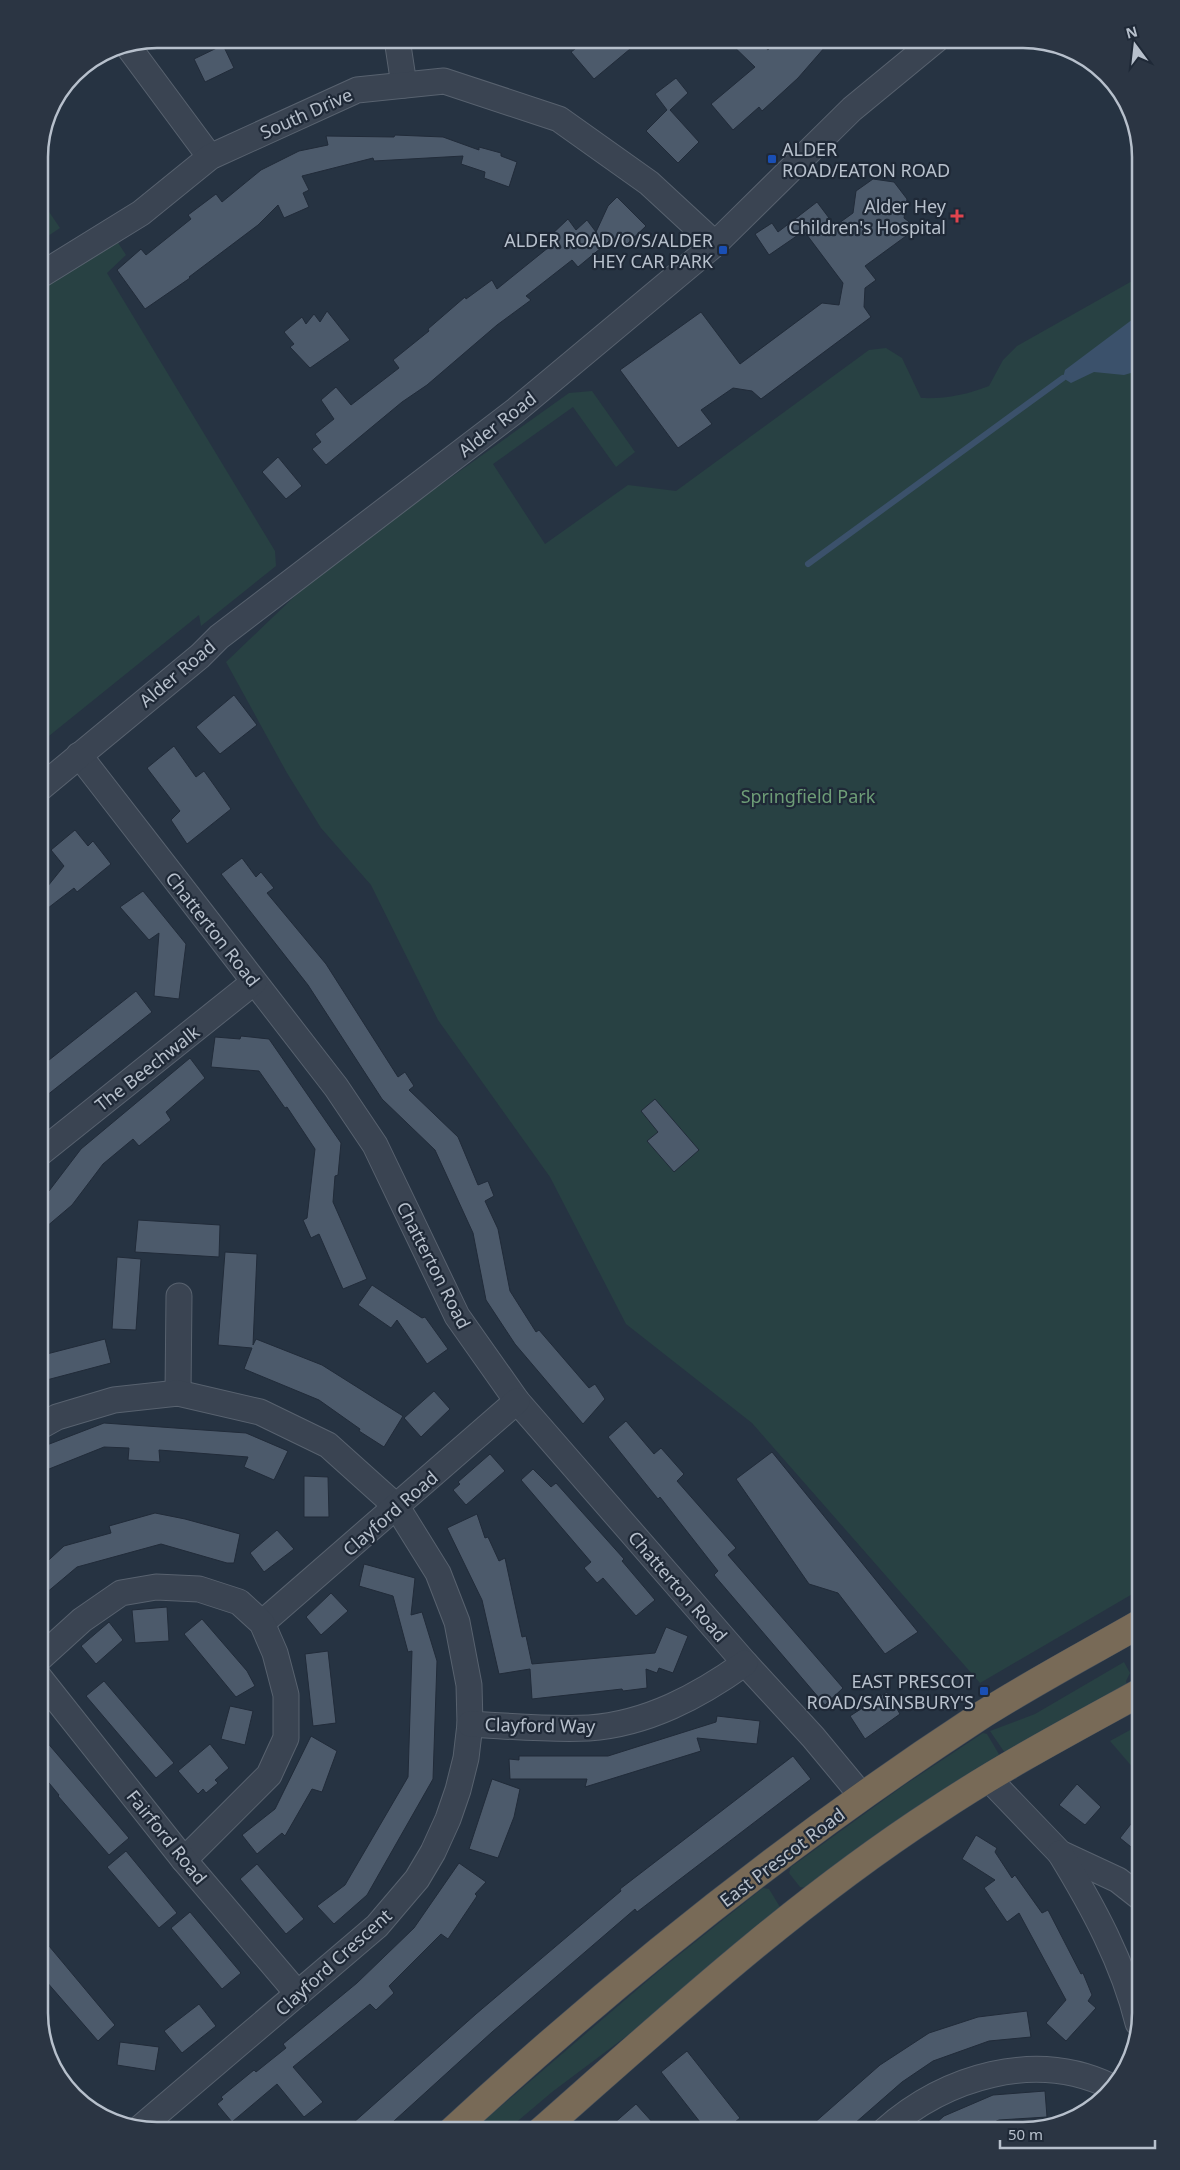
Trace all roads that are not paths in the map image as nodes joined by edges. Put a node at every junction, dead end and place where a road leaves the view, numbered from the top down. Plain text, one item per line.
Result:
1 (398, 48) edge
2 (925, 48) edge
3 (132, 50) edge
4 (404, 85) junction
5 (210, 156) junction
6 (715, 244) junction
7 (48, 270) edge
8 (79, 755) junction
9 (48, 781) edge
10 (254, 982) junction
11 (48, 1147) edge
12 (179, 1296) dead end
13 (178, 1393) junction
14 (517, 1401) junction
15 (48, 1422) edge
16 (398, 1507) junction
17 (262, 1623) junction
18 (1132, 1628) edge
19 (48, 1651) edge
20 (745, 1662) junction
21 (48, 1688) edge
22 (1132, 1697) edge
23 (470, 1724) junction
24 (988, 1778) junction
25 (862, 1796) junction
26 (1060, 1853) junction
27 (184, 1860) junction
28 (1132, 1891) edge
29 (298, 1994) junction
30 (1132, 2004) edge
31 (1107, 2085) edge
32 (147, 2122) edge
33 (462, 2122) edge
34 (551, 2122) edge
35 (896, 2122) edge

1 - 4 street
2 - 6 street, Alder Road
3 - 5 street
4 - 5 street, South Drive
4 - 6 street, South Drive
5 - 7 street, South Drive
6 - 8 street, Alder Road
8 - 9 street, Alder Road
8 - 10 street, Chatterton Road
10 - 11 street, The Beechwalk
10 - 14 street, Chatterton Road
12 - 13 street
13 - 15 street, Clayford Crescent
13 - 16 street, Clayford Crescent
14 - 16 street, Clayford Road
14 - 20 street, Chatterton Road
16 - 17 street, Clayford Road
16 - 23 street, Clayford Crescent
17 - 19 street
17 - 27 street
18 - 25 highway, East Prescot Road
20 - 23 street, Clayford Way
20 - 25 street, Chatterton Road
21 - 27 street, Fairford Road
22 - 24 highway
23 - 29 street, Clayford Crescent
24 - 26 street
24 - 34 highway
25 - 33 highway, East Prescot Road
26 - 28 street
26 - 30 street
27 - 29 street, Fairford Road
29 - 32 street, Clayford Crescent
31 - 35 street

